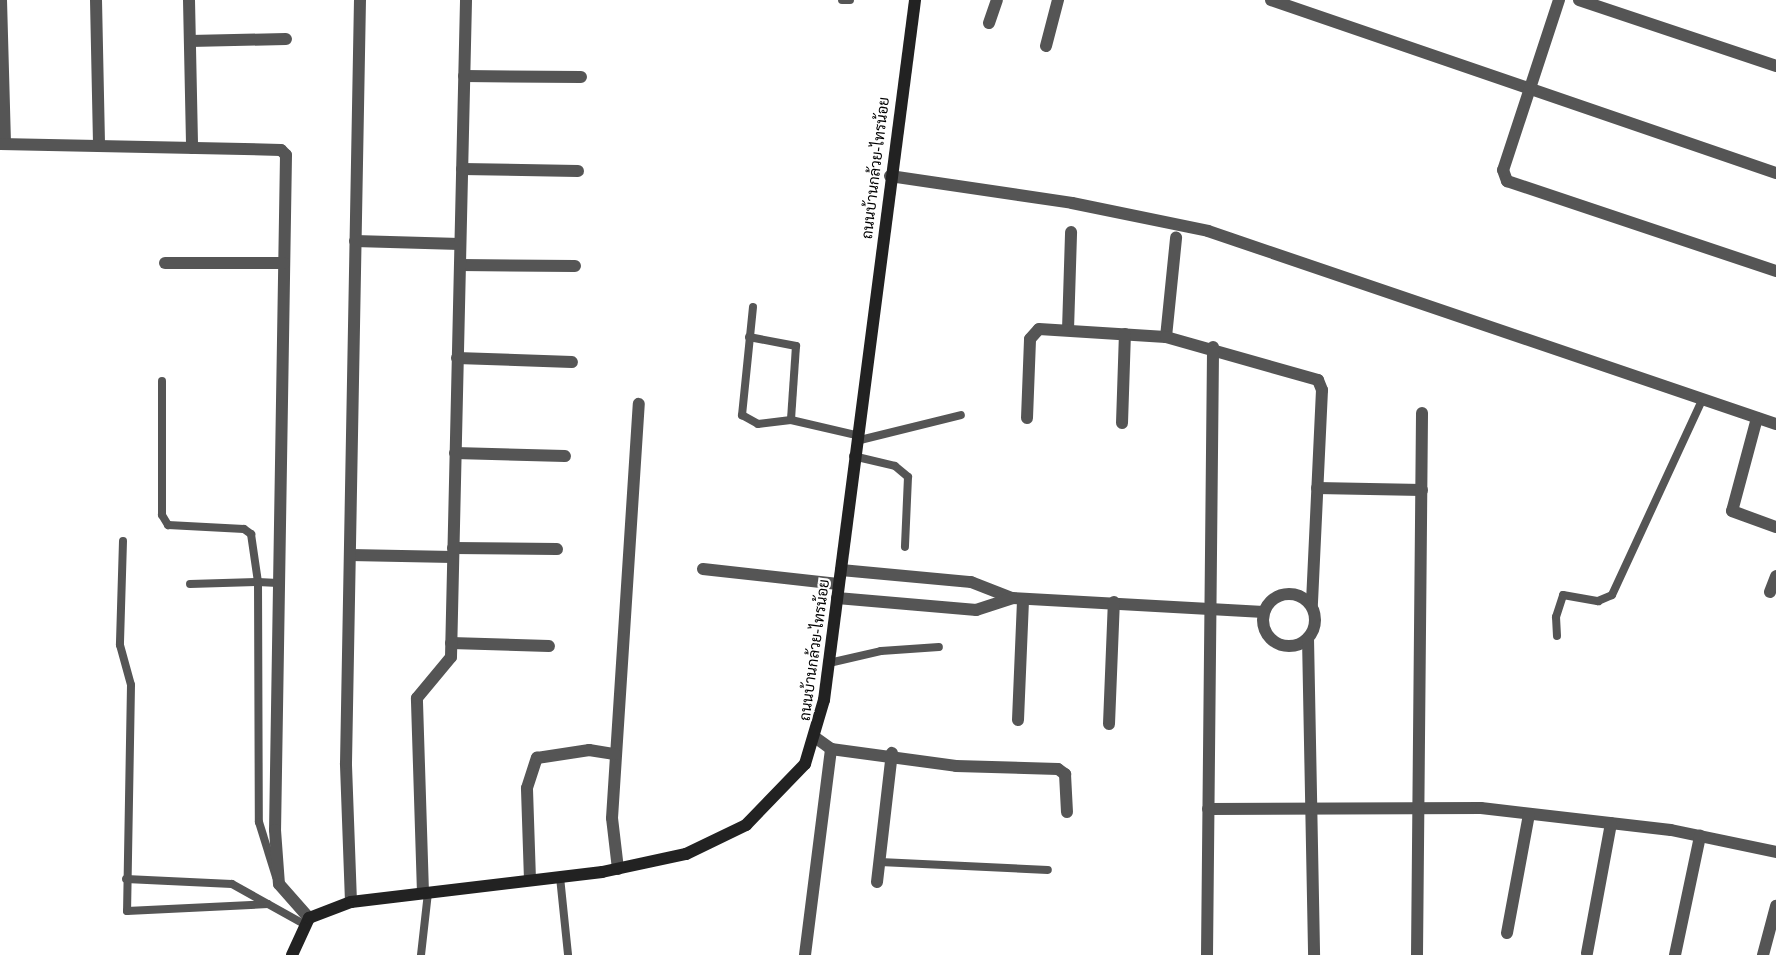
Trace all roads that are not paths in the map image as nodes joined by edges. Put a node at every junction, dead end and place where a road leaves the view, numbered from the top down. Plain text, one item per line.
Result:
1 (1, 0) edge
2 (96, 0) edge
3 (189, 0) edge
4 (360, 0) edge
5 (466, 0) edge
6 (842, 0) edge
7 (850, 0) edge
8 (915, 0) edge
9 (997, 0) edge
10 (1058, 0) edge
11 (1271, 0) edge
12 (1559, 0) edge
13 (1579, 0) edge
14 (989, 23) dead end
15 (286, 39) dead end
16 (190, 41) junction
17 (1046, 46) dead end
18 (1776, 66) edge
19 (464, 76) junction
20 (581, 77) dead end
21 (1530, 89) junction
22 (2, 144) edge
23 (99, 146) junction
24 (192, 148) junction
25 (462, 169) junction
26 (578, 171) dead end
27 (1776, 173) edge
28 (890, 176) junction
29 (1071, 232) dead end
30 (1176, 238) dead end
31 (355, 241) junction
32 (460, 244) junction
33 (165, 263) dead end
34 (284, 263) junction
35 (460, 265) junction
36 (575, 266) dead end
37 (1776, 272) edge
38 (753, 307) dead end
39 (1068, 330) junction
40 (1125, 334) junction
41 (1166, 337) junction
42 (749, 338) junction
43 (1213, 347) junction
44 (458, 358) junction
45 (572, 362) dead end
46 (162, 381) dead end
47 (1702, 399) junction
48 (639, 404) dead end
49 (1422, 413) dead end
50 (961, 416) dead end
51 (1027, 418) dead end
52 (1757, 418) junction
53 (791, 420) junction
54 (1122, 423) dead end
55 (1776, 424) edge
56 (855, 438) junction
57 (455, 453) junction
58 (565, 456) dead end
59 (853, 456) junction
60 (1317, 488) junction
61 (1422, 490) junction
62 (1776, 527) edge
63 (123, 541) dead end
64 (905, 547) dead end
65 (557, 549) dead end
66 (453, 552) junction
67 (350, 555) junction
68 (703, 569) dead end
69 (841, 570) junction
70 (1776, 576) edge
71 (258, 582) junction
72 (278, 583) junction
73 (190, 584) dead end
74 (838, 584) junction
75 (1770, 592) dead end
76 (837, 598) junction
77 (1018, 599) junction
78 (1114, 602) junction
79 (1312, 606) junction
80 (1210, 608) junction
81 (1264, 612) junction
82 (1557, 636) dead end
83 (1308, 638) junction
84 (451, 643) junction
85 (549, 646) dead end
86 (939, 647) dead end
87 (829, 663) junction
88 (1018, 720) dead end
89 (1109, 724) dead end
90 (816, 738) junction
91 (831, 749) junction
92 (892, 753) junction
93 (615, 754) junction
94 (1208, 809) junction
95 (1419, 809) junction
96 (1316, 811) junction
97 (1067, 812) dead end
98 (1529, 814) junction
99 (1611, 823) junction
100 (1700, 836) junction
101 (1776, 852) edge
102 (880, 862) junction
103 (618, 869) junction
104 (1048, 870) dead end
105 (560, 877) junction
106 (126, 879) junction
107 (530, 880) junction
108 (876, 882) dead end
109 (279, 884) junction
110 (425, 893) junction
111 (351, 902) junction
112 (268, 904) junction
113 (1776, 906) edge
114 (306, 921) junction
115 (1507, 933) dead end
116 (1587, 953) dead end
117 (292, 955) edge
118 (421, 955) edge
119 (568, 955) edge
120 (805, 955) edge
121 (1207, 955) edge
122 (1314, 955) edge
123 (1417, 955) edge
124 (1675, 955) edge
125 (1763, 955) edge

1 - 22 street
2 - 23 street
3 - 16 street
4 - 31 street
5 - 19 street
6 - 7 lane
8 - 28 street, ถนนบ้านกล้วย-ไทรน้อย
9 - 14 street
10 - 17 street
11 - 21 street
12 - 21 street
13 - 18 street
15 - 16 street
16 - 24 street
19 - 20 street
19 - 25 street
21 - 27 street
21 - 37 street
22 - 23 street
23 - 24 street
24 - 34 street
25 - 26 street
25 - 32 street
28 - 47 street
28 - 56 street, ถนนบ้านกล้วย-ไทรน้อย
29 - 39 street
30 - 41 street
31 - 32 street
31 - 67 street
32 - 35 street
33 - 34 street
34 - 72 street
35 - 36 street
35 - 44 street
38 - 42 lane
39 - 40 street
39 - 51 street
40 - 41 street
40 - 54 street
41 - 43 street
42 - 53 lane
42 - 53 lane
43 - 60 street
43 - 80 street
44 - 45 street
44 - 57 street
46 - 71 lane
47 - 52 street
47 - 82 lane
48 - 93 street
49 - 61 street
50 - 56 lane
52 - 55 street
52 - 62 street
53 - 56 lane
56 - 59 street, ถนนบ้านกล้วย-ไทรน้อย
57 - 58 street
57 - 66 street
59 - 64 lane
59 - 69 street, ถนนบ้านกล้วย-ไทรน้อย
60 - 61 street
60 - 79 street
61 - 95 street
63 - 106 lane
65 - 66 street
66 - 67 street
66 - 84 street
67 - 111 street
68 - 74 street
69 - 74 street, ถนนบ้านกล้วย-ไทรน้อย
69 - 77 street
70 - 75 street
71 - 72 lane
71 - 73 lane
71 - 109 lane
72 - 109 street
74 - 76 street, ถนนบ้านกล้วย-ไทรน้อย
76 - 77 street
76 - 87 street, ถนนบ้านกล้วย-ไทรน้อย
77 - 78 street
77 - 88 street
78 - 80 street
78 - 89 street
79 - 81 street
79 - 83 street
80 - 81 street
80 - 94 street
81 - 83 street
83 - 96 street
84 - 85 street
84 - 110 street
86 - 87 lane
87 - 90 street, ถนนบ้านกล้วย-ไทรน้อย
90 - 91 street
90 - 103 street, ถนนบ้านกล้วย-ไทรน้อย
91 - 92 street
91 - 120 street
92 - 97 street
92 - 102 street
93 - 103 street
93 - 107 street
94 - 96 street
94 - 121 street
95 - 96 street
95 - 98 street
95 - 123 street
96 - 122 street
98 - 99 street
98 - 115 street
99 - 100 street
99 - 116 street
100 - 101 street
100 - 124 street
102 - 104 lane
102 - 108 street
103 - 105 street, ถนนบ้านกล้วย-ไทรน้อย
105 - 107 street, ถนนบ้านกล้วย-ไทรน้อย
105 - 119 lane
106 - 112 lane
106 - 112 lane
107 - 110 street, ถนนบ้านกล้วย-ไทรน้อย
109 - 114 street
110 - 111 street, ถนนบ้านกล้วย-ไทรน้อย
110 - 118 lane
111 - 114 street, ถนนบ้านกล้วย-ไทรน้อย
112 - 114 lane
113 - 125 street
114 - 117 street

